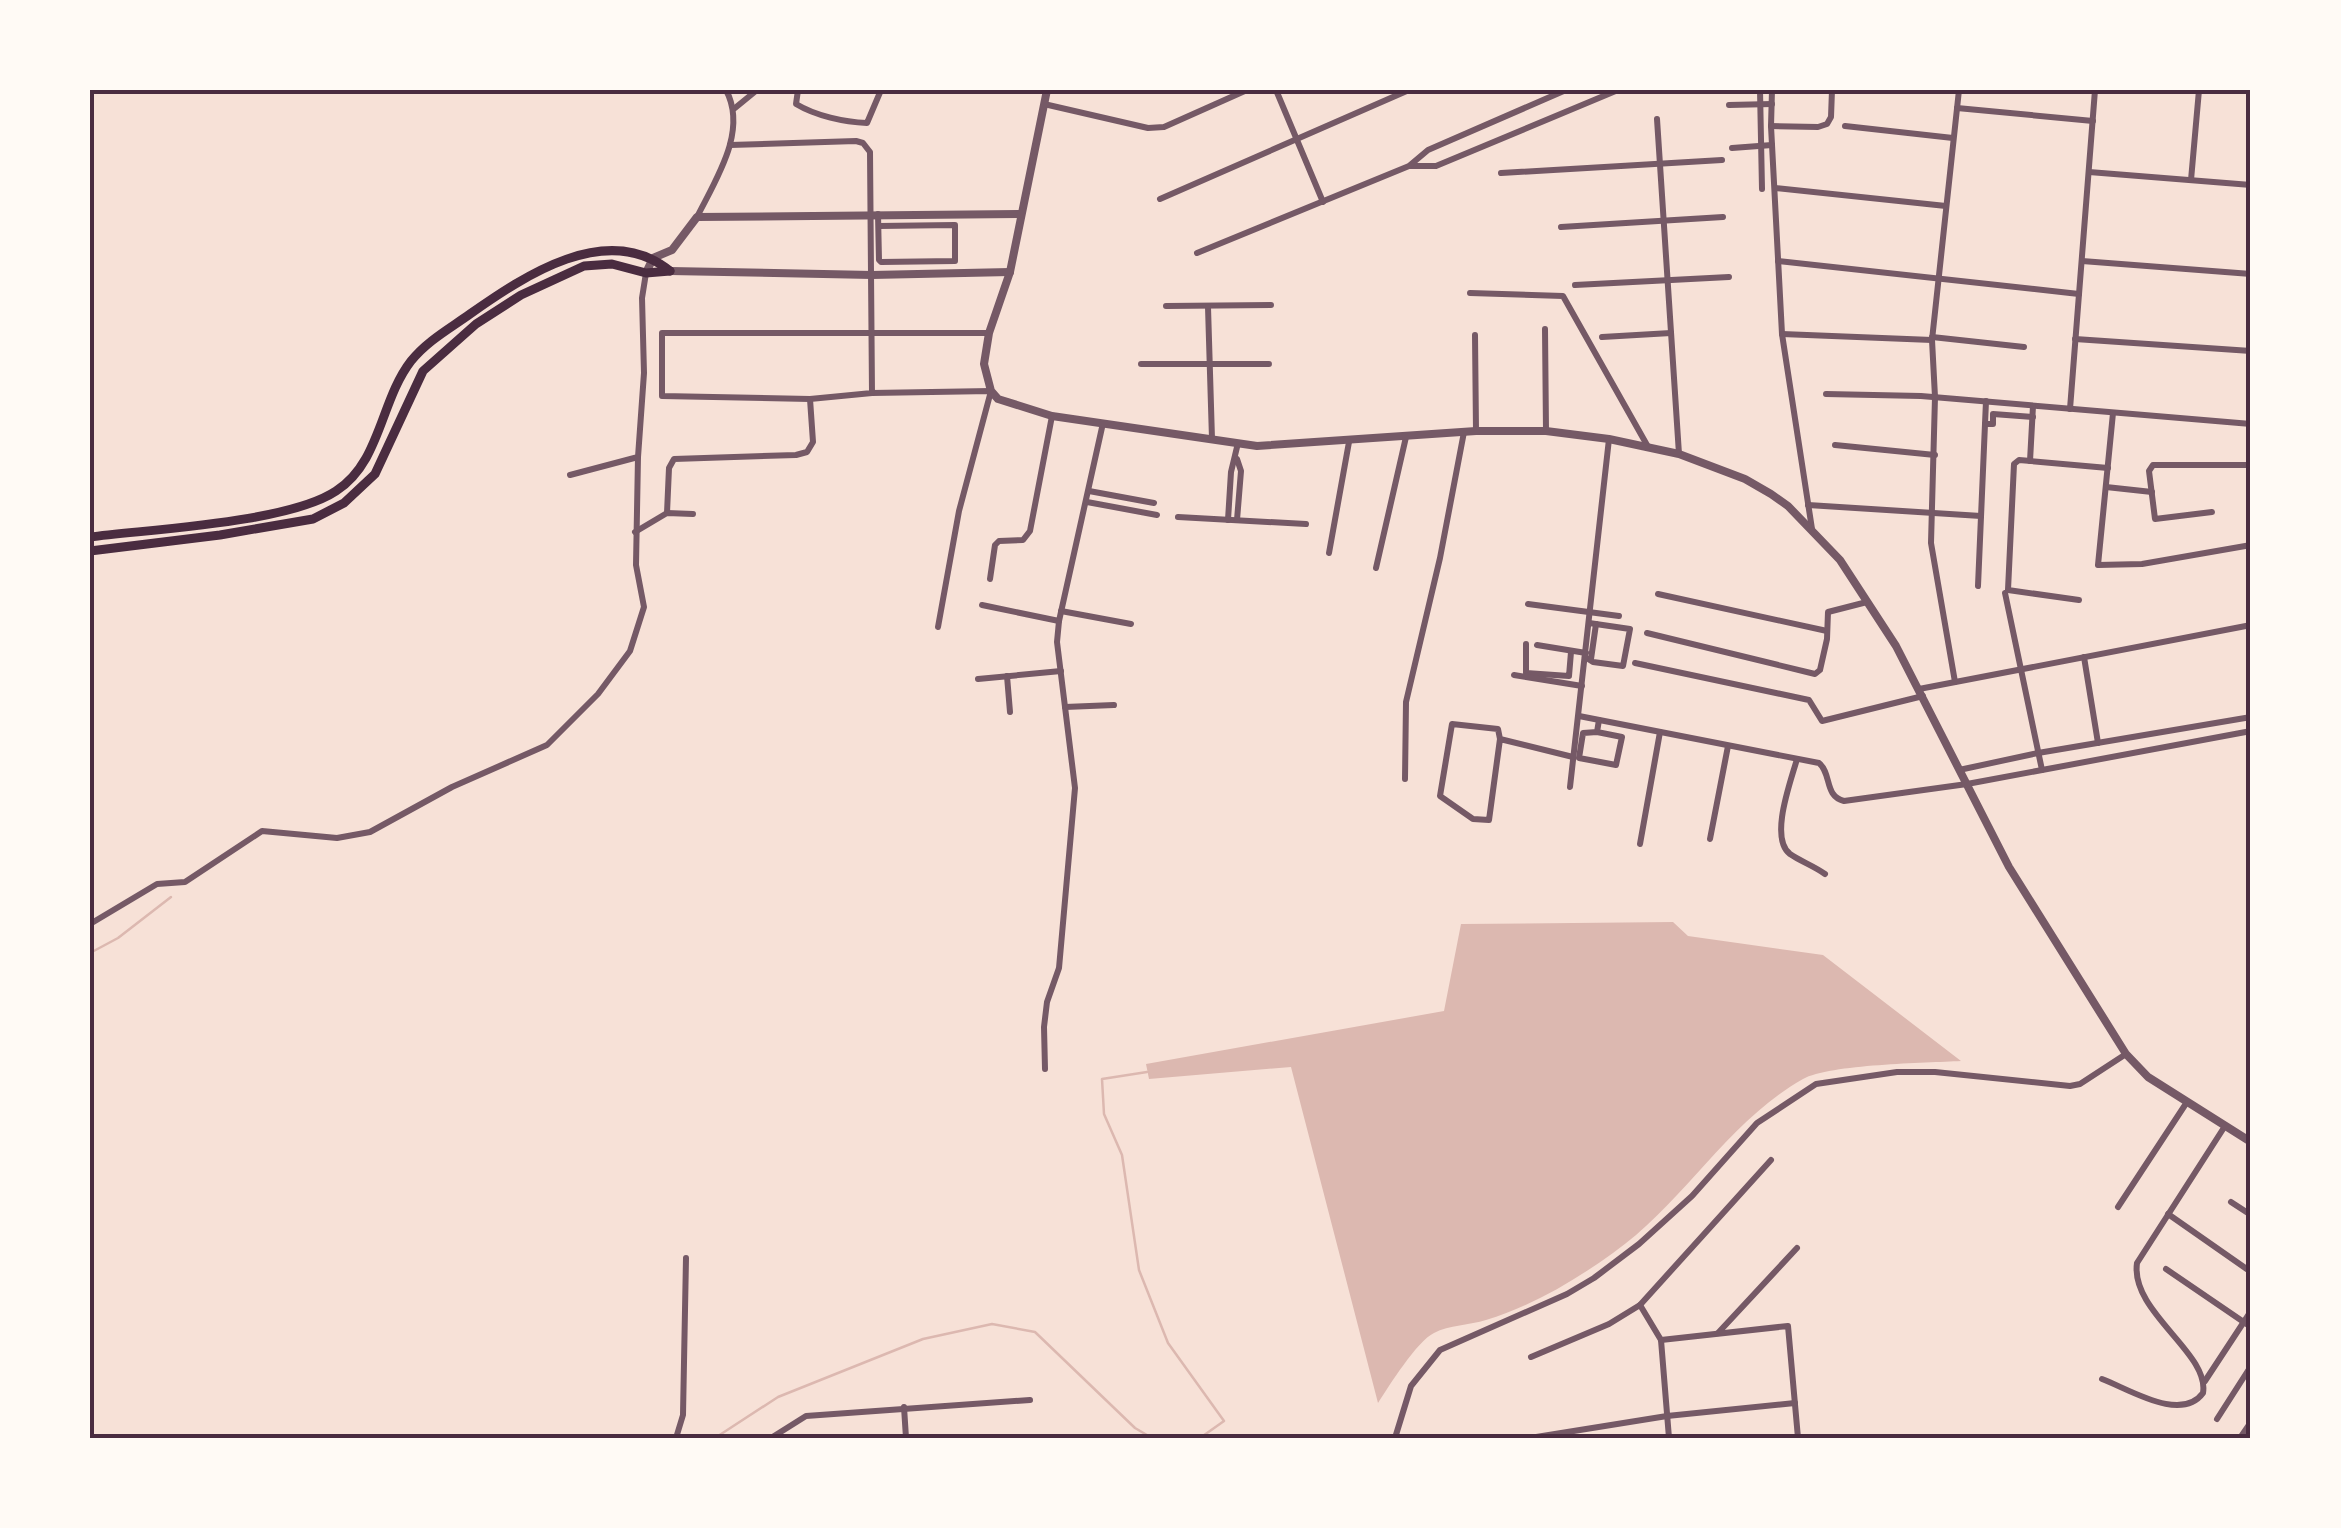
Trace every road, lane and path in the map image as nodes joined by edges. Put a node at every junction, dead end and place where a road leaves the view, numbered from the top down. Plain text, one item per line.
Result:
1 (726, 90) edge
2 (758, 90) edge
3 (798, 90) edge
4 (881, 90) edge
5 (1047, 90) edge
6 (1248, 90) edge
7 (1276, 90) edge
8 (1409, 90) edge
9 (1566, 90) edge
10 (1618, 90) edge
11 (1760, 90) edge
12 (1772, 90) edge
13 (1832, 90) edge
14 (1959, 90) edge
15 (2095, 90) edge
16 (2200, 90) edge
17 (1044, 104) junction
18 (1729, 104) dead end
19 (1760, 104) junction
20 (1772, 104) junction
21 (735, 108) junction
22 (1957, 108) junction
23 (1657, 118) dead end
24 (2093, 122) junction
25 (1771, 126) junction
26 (1845, 126) dead end
27 (1953, 138) junction
28 (1297, 141) junction
29 (730, 144) junction
30 (1772, 145) junction
31 (1761, 146) junction
32 (1732, 148) dead end
33 (1722, 160) dead end
34 (1660, 165) junction
35 (1410, 166) junction
36 (2089, 172) junction
37 (1501, 173) dead end
38 (2191, 180) junction
39 (2251, 185) edge
40 (1775, 188) junction
41 (1762, 189) dead end
42 (1160, 199) dead end
43 (1323, 202) junction
44 (1946, 206) junction
45 (875, 213) junction
46 (1020, 214) junction
47 (697, 217) junction
48 (1723, 217) dead end
49 (1664, 220) junction
50 (879, 226) junction
51 (1561, 228) dead end
52 (1198, 253) dead end
53 (653, 258) junction
54 (2082, 261) junction
55 (1778, 262) junction
56 (670, 271) junction
57 (646, 272) junction
58 (1010, 272) junction
59 (2251, 274) edge
60 (872, 275) junction
61 (1729, 277) dead end
62 (1938, 277) junction
63 (1668, 280) junction
64 (1575, 285) dead end
65 (1470, 292) dead end
66 (2079, 294) junction
67 (1271, 304) dead end
68 (1166, 306) dead end
69 (1208, 307) junction
70 (1545, 329) dead end
71 (989, 332) junction
72 (1671, 333) junction
73 (874, 334) junction
74 (1782, 334) junction
75 (1475, 335) dead end
76 (1602, 338) dead end
77 (1932, 339) junction
78 (2075, 339) junction
79 (2024, 346) dead end
80 (2251, 351) edge
81 (1141, 364) dead end
82 (1208, 364) junction
83 (1269, 364) dead end
84 (990, 391) junction
85 (872, 393) junction
86 (1826, 394) dead end
87 (1935, 397) junction
88 (810, 399) junction
89 (1986, 401) junction
90 (2033, 406) junction
91 (2070, 409) junction
92 (2113, 413) junction
93 (1052, 416) junction
94 (2032, 417) junction
95 (1103, 422) junction
96 (1985, 424) junction
97 (2251, 424) edge
98 (1476, 430) junction
99 (1546, 431) junction
100 (1464, 432) junction
101 (1406, 437) junction
102 (1212, 439) junction
103 (1609, 439) junction
104 (1349, 442) junction
105 (1238, 443) junction
106 (1647, 446) junction
107 (1834, 446) dead end
108 (1679, 454) junction
109 (638, 456) junction
110 (1934, 456) junction
111 (2030, 460) junction
112 (2251, 465) edge
113 (2108, 468) junction
114 (570, 475) dead end
115 (2106, 488) junction
116 (1089, 491) junction
117 (2152, 492) junction
118 (1087, 502) junction
119 (1154, 503) dead end
120 (1808, 504) junction
121 (2212, 512) dead end
122 (667, 513) junction
123 (1932, 513) junction
124 (693, 514) dead end
125 (1157, 515) dead end
126 (1178, 516) dead end
127 (1981, 516) junction
128 (1232, 520) junction
129 (1306, 524) dead end
130 (1812, 530) junction
131 (634, 532) junction
132 (90, 537) edge
133 (2251, 545) edge
134 (90, 552) edge
135 (1328, 553) dead end
136 (1376, 568) dead end
137 (990, 579) dead end
138 (1978, 586) dead end
139 (2005, 593) dead end
140 (1658, 594) dead end
141 (2079, 600) dead end
142 (1867, 602) junction
143 (1528, 604) dead end
144 (982, 605) dead end
145 (1062, 611) junction
146 (1590, 612) junction
147 (1619, 616) dead end
148 (1059, 622) junction
149 (1592, 623) junction
150 (1132, 624) dead end
151 (938, 626) dead end
152 (2251, 626) edge
153 (1827, 631) junction
154 (1646, 633) dead end
155 (1526, 644) dead end
156 (1537, 646) dead end
157 (1571, 652) junction
158 (1587, 656) junction
159 (2084, 657) junction
160 (1635, 663) dead end
161 (2020, 670) junction
162 (1061, 671) junction
163 (1514, 675) dead end
164 (1007, 676) junction
165 (978, 679) dead end
166 (1955, 682) junction
167 (1582, 686) junction
168 (1921, 692) junction
169 (1114, 706) dead end
170 (1066, 707) junction
171 (1010, 712) dead end
172 (1579, 716) junction
173 (2251, 718) edge
174 (1598, 720) junction
175 (2170, 731) junction
176 (2251, 731) edge
177 (1597, 732) junction
178 (1660, 732) junction
179 (1500, 739) junction
180 (2098, 743) junction
181 (2174, 745) junction
182 (1728, 746) junction
183 (2038, 753) junction
184 (1573, 757) junction
185 (1797, 760) junction
186 (1960, 770) junction
187 (2042, 770) junction
188 (1404, 779) dead end
189 (1967, 784) junction
190 (1570, 787) dead end
191 (1710, 839) dead end
192 (1640, 844) dead end
193 (1825, 874) dead end
194 (90, 924) edge
195 (2126, 1054) junction
196 (1044, 1070) dead end
197 (2186, 1102) junction
198 (2225, 1126) junction
199 (2251, 1142) edge
200 (1770, 1160) dead end
201 (2231, 1202) dead end
202 (2118, 1208) dead end
203 (2168, 1214) junction
204 (2251, 1215) edge
205 (1796, 1248) dead end
206 (686, 1258) dead end
207 (2166, 1269) dead end
208 (2251, 1272) edge
209 (1640, 1306) junction
210 (2251, 1311) edge
211 (2247, 1324) edge
212 (1717, 1334) junction
213 (1661, 1340) junction
214 (1531, 1357) dead end
215 (2251, 1366) edge
216 (2102, 1379) dead end
217 (2204, 1382) junction
218 (1030, 1400) dead end
219 (1795, 1403) junction
220 (904, 1407) junction
221 (1667, 1416) junction
222 (2217, 1419) dead end
223 (2251, 1422) edge
224 (676, 1438) edge
225 (772, 1438) edge
226 (906, 1438) edge
227 (1395, 1438) edge
228 (1530, 1438) edge
229 (1669, 1438) edge
230 (1798, 1438) edge
231 (2240, 1438) edge

1 - 21 street
2 - 21 street
3 - 4 street
5 - 17 street
6 - 17 street
7 - 28 street
8 - 28 street
9 - 35 street
10 - 35 street
11 - 19 street
12 - 20 street
13 - 25 street
14 - 22 street
15 - 24 street
16 - 38 street
17 - 46 street
18 - 19 street
19 - 20 street
19 - 31 street
20 - 25 street
21 - 29 street
22 - 24 street
22 - 27 street
23 - 34 street
24 - 36 street
25 - 30 street
26 - 27 street
27 - 44 street
28 - 42 street
28 - 43 street
29 - 45 street
29 - 47 street
30 - 31 street
30 - 40 street
31 - 32 street
31 - 41 street
33 - 34 street
34 - 37 street
34 - 49 street
35 - 43 street
36 - 38 street
36 - 54 street
38 - 39 street
40 - 44 street
40 - 55 street
43 - 52 street
44 - 62 street
45 - 46 street
45 - 47 street
45 - 50 street
45 - 60 street
46 - 58 street
47 - 53 street
48 - 49 street
49 - 51 street
49 - 63 street
50 - 50 street
53 - 56 main road
53 - 57 street
53 - 132 main road
54 - 59 street
54 - 66 street
55 - 62 street
55 - 74 street
56 - 57 main road
56 - 60 street
57 - 109 street
57 - 134 main road
58 - 60 street
58 - 71 street
60 - 73 street
61 - 63 street
62 - 66 street
62 - 77 street
63 - 64 street
63 - 72 street
65 - 106 street
66 - 78 street
67 - 69 street
68 - 69 street
69 - 82 street
70 - 99 street
71 - 73 street
71 - 84 street
72 - 76 street
72 - 108 street
73 - 85 street
73 - 88 street
74 - 77 street
74 - 120 street
75 - 98 street
77 - 79 street
77 - 87 street
78 - 80 street
78 - 91 street
81 - 82 street
82 - 83 street
82 - 102 street
84 - 85 street
84 - 93 street
84 - 151 street
85 - 88 street
86 - 87 street
87 - 89 street
87 - 110 street
88 - 122 street
89 - 90 street
89 - 96 street
90 - 91 street
90 - 94 street
91 - 92 street
92 - 97 street
92 - 113 street
93 - 95 street
93 - 137 street
94 - 96 street
94 - 111 street
95 - 102 street
95 - 116 street
96 - 127 street
98 - 99 street
98 - 100 street
99 - 103 street
100 - 101 street
100 - 188 street
101 - 104 street
101 - 136 street
102 - 105 street
103 - 106 street
103 - 146 street
104 - 105 street
104 - 135 street
105 - 128 street
106 - 108 street
107 - 110 street
108 - 130 street
109 - 114 street
109 - 131 street
110 - 123 street
111 - 113 street
111 - 141 street
112 - 117 street
113 - 115 street
115 - 117 street
115 - 133 street
116 - 118 street
116 - 119 street
117 - 121 street
118 - 125 street
118 - 145 street
120 - 123 street
120 - 130 street
122 - 124 street
122 - 131 street
123 - 127 street
123 - 166 street
126 - 128 street
127 - 138 street
128 - 129 street
130 - 142 street
131 - 194 street
139 - 161 street
140 - 153 street
142 - 153 street
142 - 168 street
143 - 146 street
144 - 148 street
145 - 148 street
145 - 150 street
146 - 147 street
146 - 149 street
148 - 162 street
149 - 158 street
149 - 158 street
152 - 159 street
153 - 154 street
155 - 157 street
156 - 157 street
157 - 158 street
158 - 167 street
159 - 161 street
159 - 180 street
160 - 168 street
161 - 166 street
161 - 183 street
162 - 164 street
162 - 170 street
163 - 167 street
164 - 165 street
164 - 171 street
166 - 168 street
167 - 172 street
168 - 186 street
169 - 170 street
170 - 196 street
172 - 174 street
172 - 184 street
173 - 175 street
174 - 177 street
174 - 178 street
175 - 180 street
175 - 181 street
176 - 181 street
177 - 177 street
178 - 182 street
178 - 192 street
179 - 179 street
179 - 184 street
180 - 183 street
181 - 187 street
182 - 185 street
182 - 191 street
183 - 186 street
183 - 187 street
184 - 190 street
185 - 189 street
185 - 193 street
186 - 189 street
187 - 189 street
189 - 195 street
195 - 197 street
195 - 227 street
197 - 198 street
197 - 202 street
198 - 199 street
198 - 203 street
200 - 209 street
201 - 204 street
203 - 208 street
203 - 217 street
205 - 212 street
206 - 224 street
207 - 211 street
209 - 213 street
209 - 214 street
210 - 211 street
211 - 217 street
212 - 213 street
212 - 219 street
213 - 221 street
215 - 222 street
216 - 217 street
218 - 220 street
219 - 221 street
219 - 230 street
220 - 225 street
220 - 226 street
221 - 228 street
221 - 229 street
223 - 231 street

